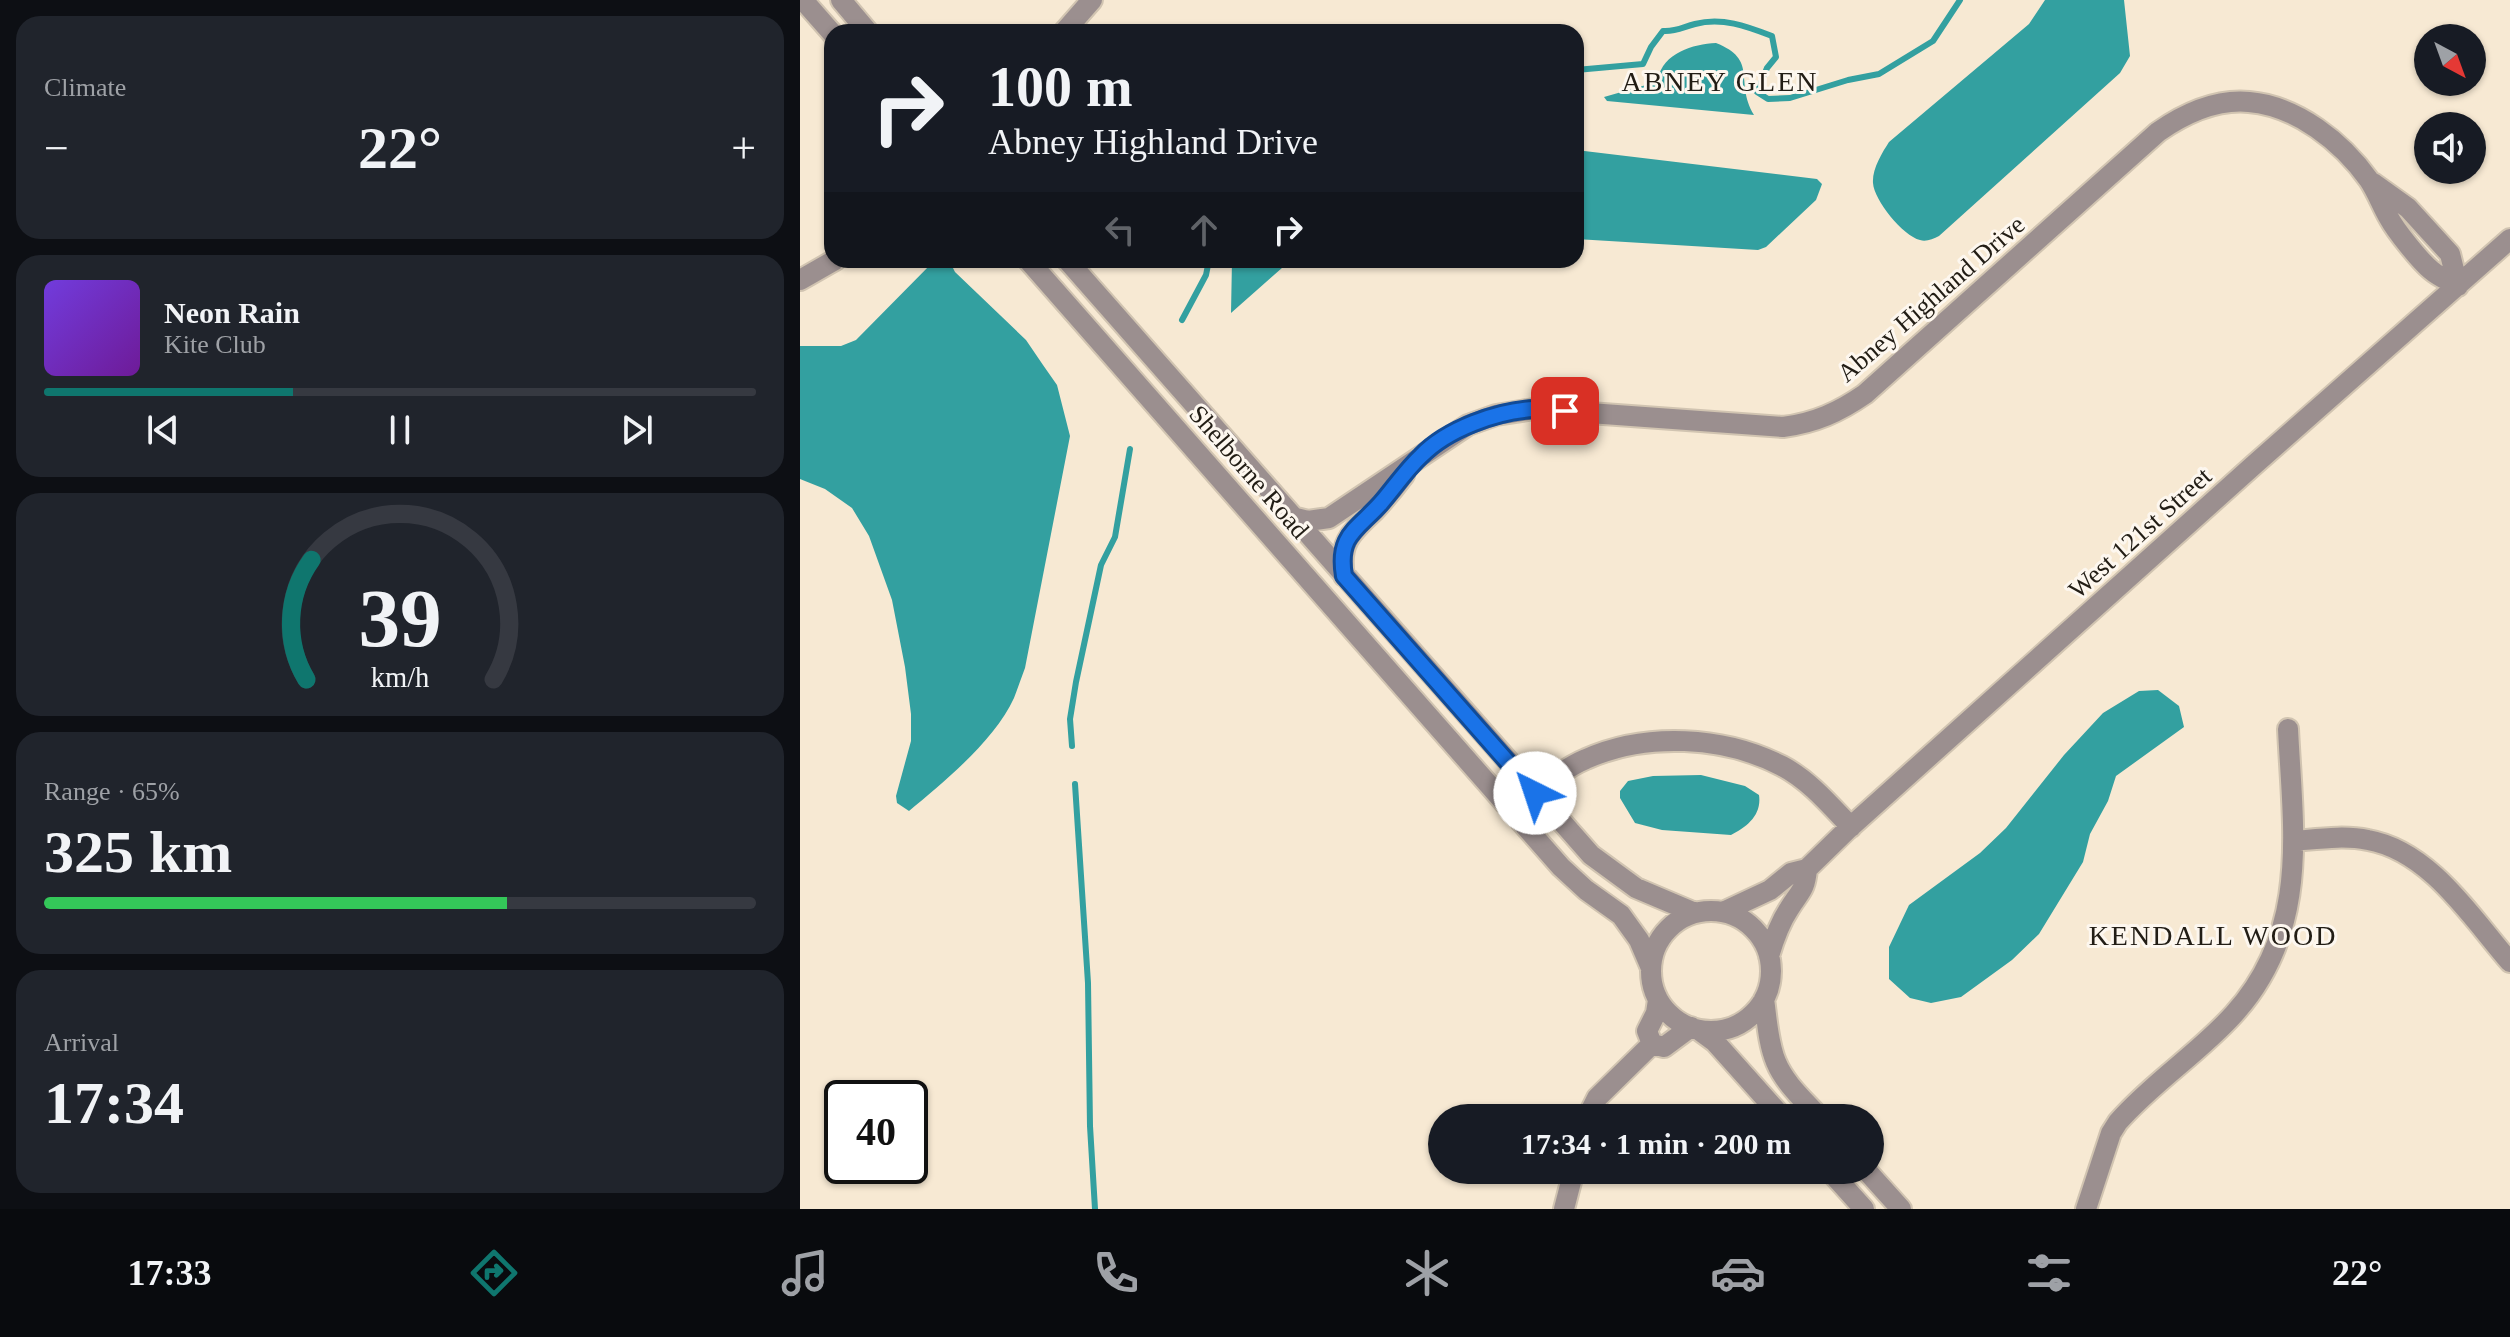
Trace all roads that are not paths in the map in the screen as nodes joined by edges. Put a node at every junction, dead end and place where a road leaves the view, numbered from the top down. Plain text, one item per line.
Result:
1 (803, 0) edge
2 (841, 0) edge
3 (1092, 0) edge
4 (824, 24) edge
5 (861, 24) edge
6 (1071, 24) edge
7 (2510, 239) edge
8 (824, 266) edge
9 (1035, 268) edge
10 (1074, 268) edge
11 (800, 280) edge
12 (2458, 286) junction
13 (1422, 454) junction
14 (1292, 517) junction
15 (1344, 576) junction
16 (2288, 729) dead end
17 (1535, 793) junction
18 (1851, 827) junction
19 (2294, 841) junction
20 (1807, 869) junction
21 (1723, 912) junction
22 (1695, 913) junction
23 (1769, 956) junction
24 (2510, 962) edge
25 (1651, 968) junction
26 (1764, 999) junction
27 (1658, 1000) junction
28 (1695, 1029) junction
29 (1652, 1044) junction
30 (1594, 1104) edge
31 (1770, 1104) edge
32 (1808, 1104) edge
33 (1570, 1184) edge
34 (1842, 1184) edge
35 (1879, 1184) edge
36 (1564, 1209) edge
37 (1864, 1209) edge
38 (1901, 1209) edge
39 (2086, 1209) edge

1 - 4 street
2 - 5 street
3 - 6 street
7 - 12 street, West 121st Street
8 - 11 street
9 - 25 street, Shelborne Road
10 - 14 street, Shelborne Road
12 - 13 street, Abney Highland Drive
12 - 18 street, West 121st Street
13 - 14 street, Abney Highland Drive
13 - 15 street, Abney Highland Drive
14 - 15 street, Shelborne Road
15 - 17 street, Shelborne Road
16 - 19 street
17 - 18 street
17 - 22 street, Shelborne Road
18 - 20 street, West 121st Street
19 - 24 street
19 - 39 street
20 - 21 street, West 121st Street
20 - 23 street, West 121st Street
21 - 22 street
21 - 23 street
22 - 25 street
23 - 26 street
25 - 27 street
26 - 28 street
26 - 32 street
27 - 28 street
27 - 29 street
28 - 29 street
28 - 31 street
29 - 30 street
33 - 36 street
34 - 37 street
35 - 38 street

